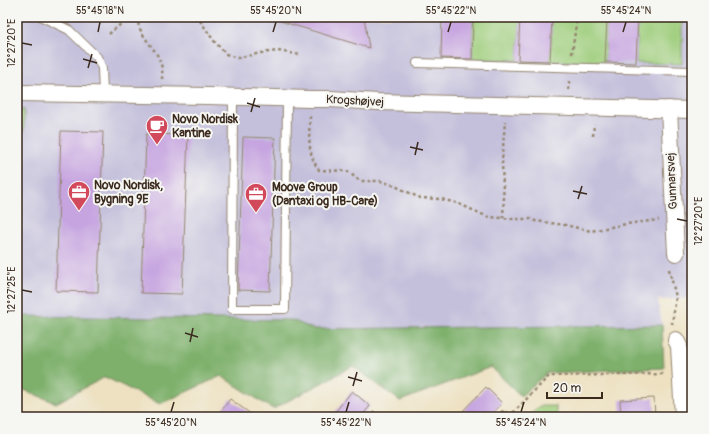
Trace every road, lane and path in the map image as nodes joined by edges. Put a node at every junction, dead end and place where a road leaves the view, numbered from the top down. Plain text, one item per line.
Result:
1 (42, 17) edge
2 (129, 17) edge
3 (136, 17) edge
4 (195, 17) edge
5 (577, 17) edge
6 (109, 34) dead end
7 (301, 55) dead end
8 (417, 63) dead end
9 (570, 68) junction
10 (692, 71) edge
11 (17, 93) edge
12 (103, 94) junction
13 (160, 95) junction
14 (233, 97) junction
15 (287, 99) junction
16 (310, 100) junction
17 (505, 105) junction
18 (568, 107) junction
19 (669, 109) junction
20 (692, 110) edge
21 (503, 218) junction
22 (661, 225) dead end
23 (672, 258) joint
24 (676, 340) joint
25 (681, 373) junction
26 (374, 411) dead end
27 (369, 417) edge
28 (497, 417) edge
29 (509, 417) edge
30 (683, 417) edge

1 - 12 lane
2 - 6 path
3 - 13 path
4 - 7 path
5 - 9 path
8 - 9 lane
9 - 10 lane
9 - 18 path
11 - 12 street, Krogshøjvej
12 - 13 street, Krogshøjvej
13 - 14 street, Krogshøjvej
14 - 15 street, Krogshøjvej
14 - 15 lane
15 - 16 street, Krogshøjvej
16 - 17 street, Krogshøjvej
16 - 21 path
17 - 18 street, Krogshøjvej
17 - 21 path
18 - 19 street, Krogshøjvej
19 - 20 street, Krogshøjvej
19 - 23 street, Gunnarsvej
21 - 22 path
23 - 24 path
24 - 25 street
25 - 29 path
25 - 30 street
26 - 27 path
28 - 29 path

